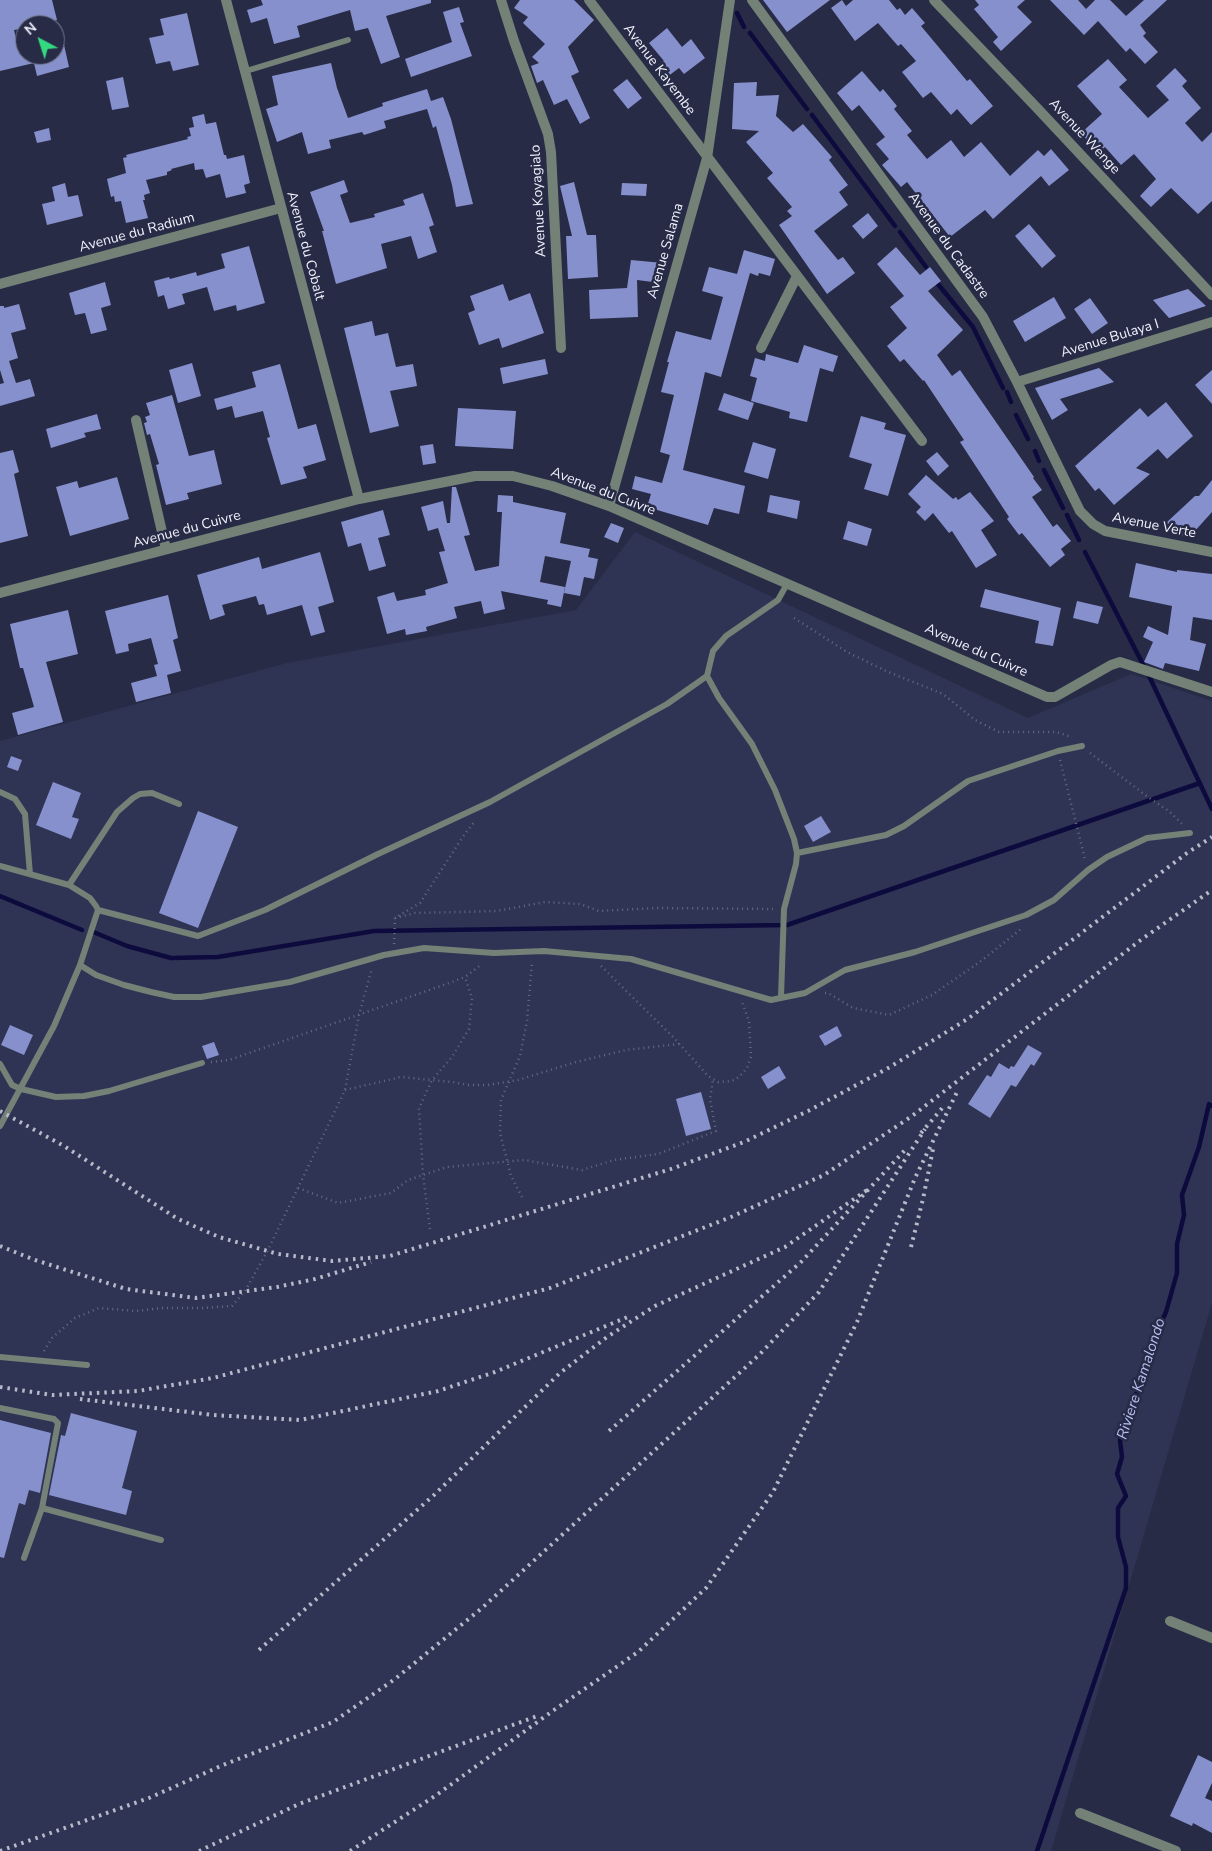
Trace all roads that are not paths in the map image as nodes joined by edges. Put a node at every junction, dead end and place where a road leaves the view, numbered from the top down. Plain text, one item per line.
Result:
1 (226, 0) edge
2 (501, 0) edge
3 (588, 0) edge
4 (730, 0) edge
5 (752, 0) edge
6 (934, 0) edge
7 (348, 40) dead end
8 (246, 71) junction
9 (707, 158) junction
10 (281, 208) junction
11 (797, 276) junction
12 (0, 284) edge
13 (1212, 295) edge
14 (1212, 322) edge
15 (561, 348) dead end
16 (761, 348) dead end
17 (1017, 382) junction
18 (136, 420) dead end
19 (922, 441) dead end
20 (359, 499) junction
21 (609, 506) junction
22 (1093, 524) joint
23 (166, 549) junction
24 (1212, 552) edge
25 (787, 584) junction
26 (0, 593) edge
27 (706, 676) junction
28 (1212, 692) edge
29 (1082, 746) road end
30 (0, 792) edge
31 (179, 804) dead end
32 (1190, 833) road end
33 (797, 853) junction
34 (0, 866) edge
35 (30, 874) junction
36 (69, 884) junction
37 (98, 910) junction
38 (80, 966) junction
39 (781, 998) junction
40 (202, 1063) road end
41 (0, 1064) edge
42 (22, 1089) junction
43 (0, 1126) edge
44 (0, 1357) edge
45 (87, 1365) dead end
46 (0, 1408) edge
47 (42, 1508) junction
48 (161, 1540) dead end
49 (24, 1558) dead end
50 (1170, 1621) dead end
51 (1212, 1638) edge
52 (1080, 1813) dead end
53 (1176, 1851) edge

1 - 8 street, Avenue du Cobalt
2 - 15 street, Avenue Koyagialo
3 - 9 street, Avenue Kayembe
4 - 9 street, Avenue Salama
5 - 17 street, Avenue du Cadastre
6 - 13 street, Avenue Wenge
7 - 8 lane
8 - 10 street, Avenue du Cobalt
9 - 11 street, Avenue Kayembe
9 - 21 street, Avenue Salama
10 - 12 street, Avenue du Radium
10 - 20 street, Avenue du Cobalt
11 - 16 street
11 - 19 street, Avenue Kayembe
14 - 17 street, Avenue Bulaya I
17 - 22 street, Avenue du Cadastre
18 - 23 street
20 - 21 street, Avenue du Cuivre
20 - 23 street, Avenue du Cuivre
21 - 25 street, Avenue du Cuivre
22 - 24 street, Avenue Verte
23 - 26 street, Avenue du Cuivre
25 - 27 lane
25 - 28 street, Avenue du Cuivre
27 - 33 lane
27 - 37 lane
29 - 33 lane
30 - 35 lane
31 - 36 lane
32 - 39 lane
33 - 39 lane
34 - 35 lane
35 - 36 lane
36 - 37 lane
37 - 38 lane
38 - 39 lane
38 - 42 lane
40 - 42 lane
41 - 42 lane
42 - 43 lane
44 - 45 lane
46 - 47 lane
47 - 48 lane
47 - 49 lane
50 - 51 street
52 - 53 street

